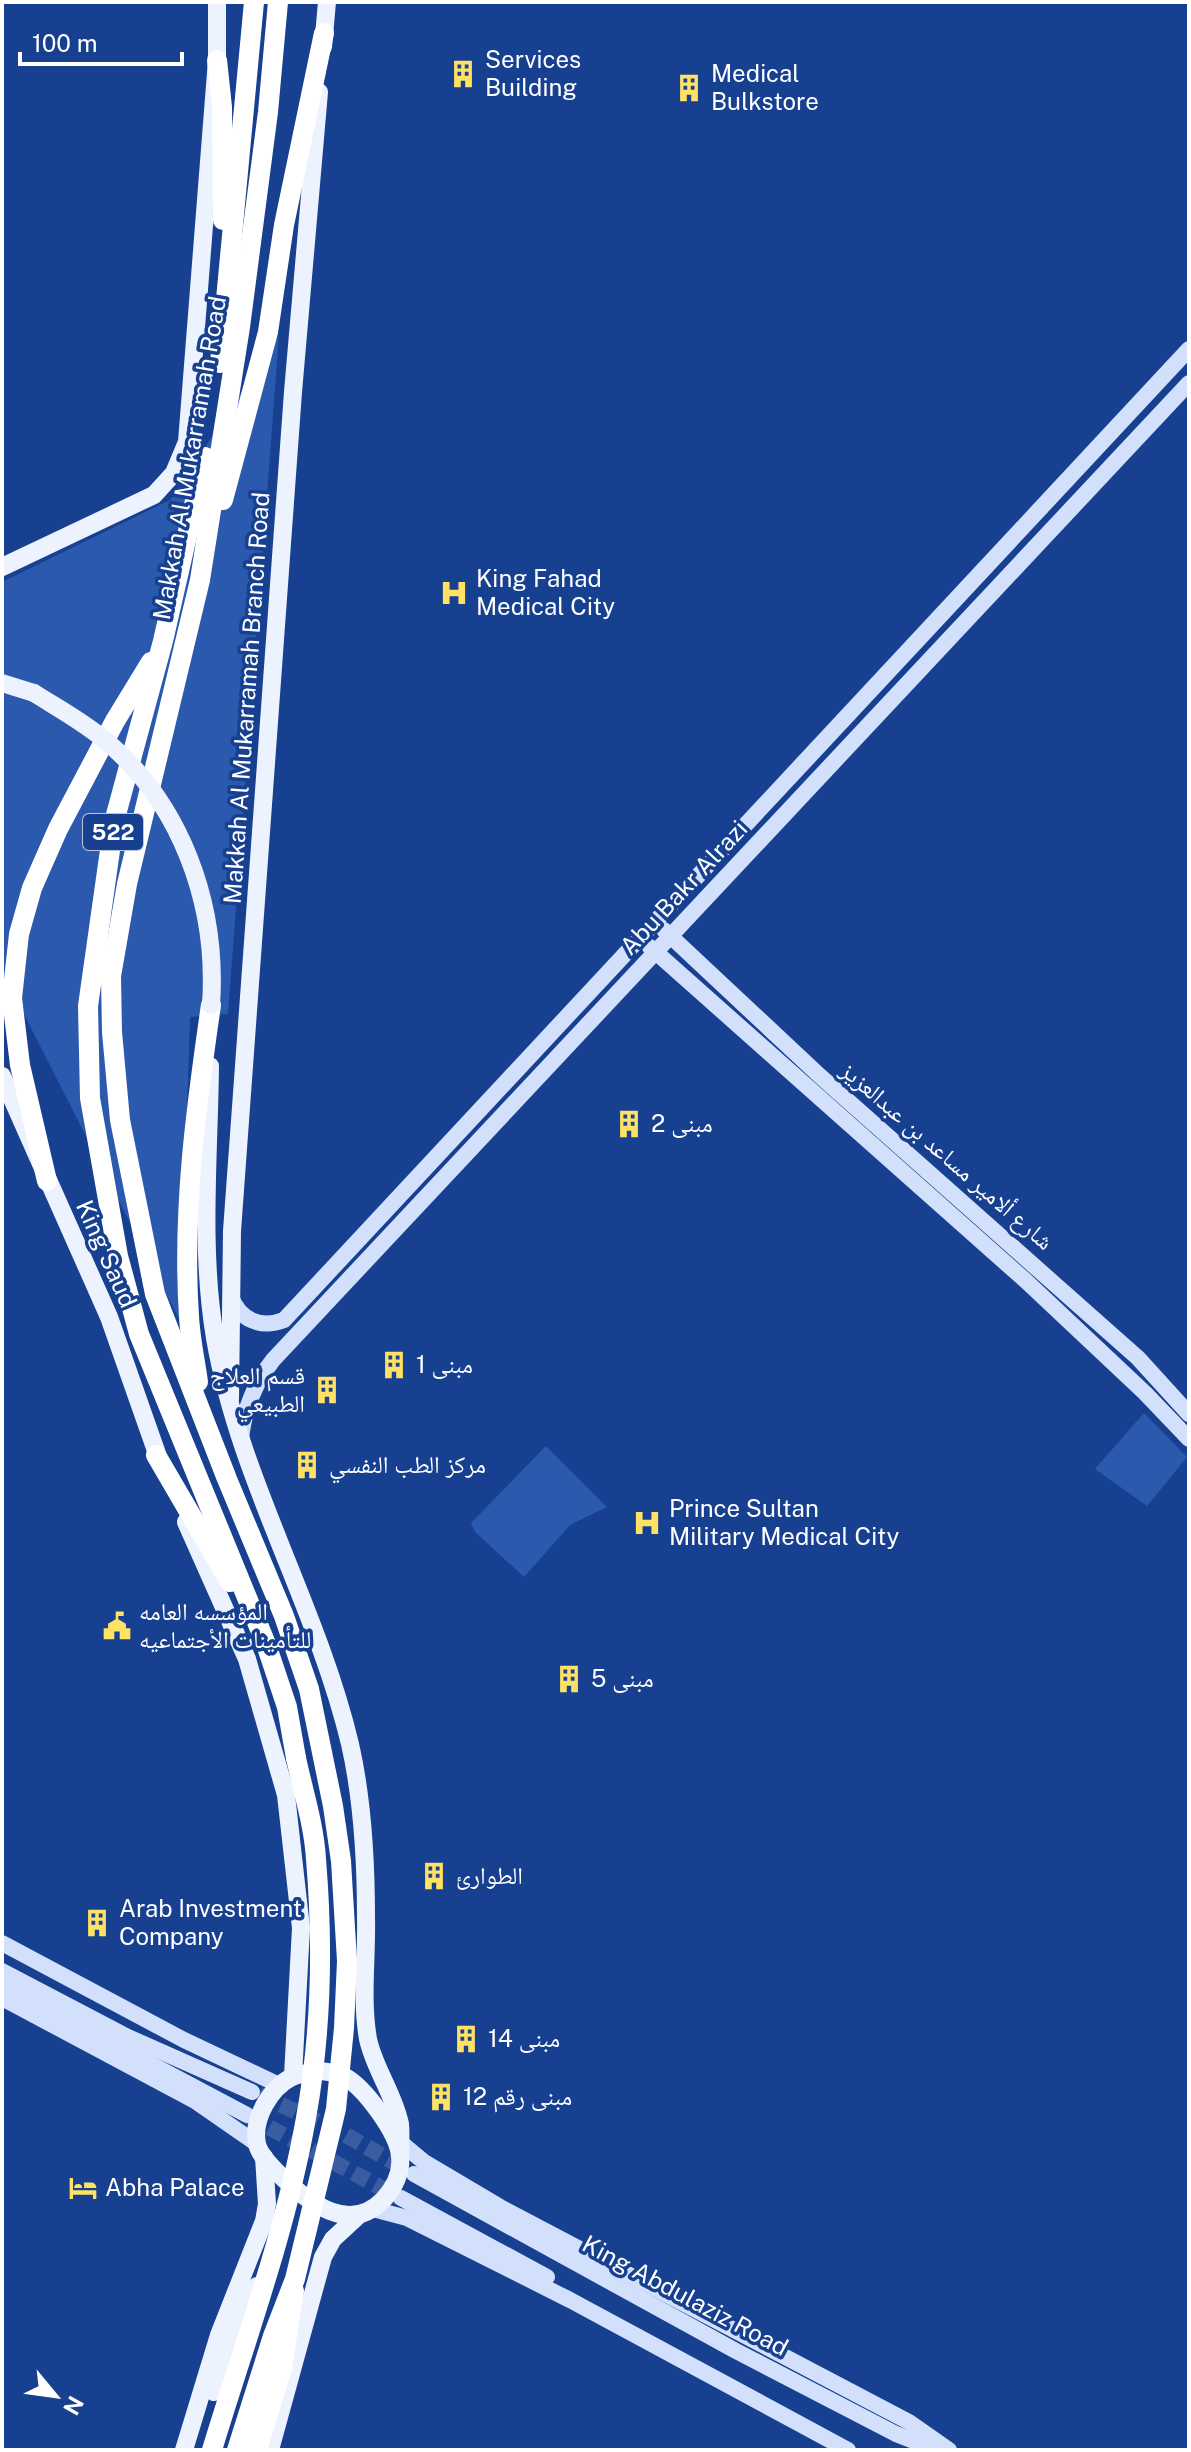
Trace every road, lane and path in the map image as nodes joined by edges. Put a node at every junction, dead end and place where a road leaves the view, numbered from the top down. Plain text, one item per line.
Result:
1 (217, 2) edge
2 (254, 2) edge
3 (278, 2) edge
4 (327, 2) edge
5 (324, 33) junction
6 (217, 60) junction
7 (225, 335) junction
8 (1189, 349) edge
9 (1189, 383) edge
10 (2, 567) edge
11 (163, 641) junction
12 (177, 673) junction
13 (2, 683) edge
14 (34, 693) junction
15 (2, 694) edge
16 (656, 922) junction
17 (671, 936) junction
18 (641, 939) junction
19 (656, 953) junction
20 (211, 1005) junction
21 (2, 1076) edge
22 (47, 1181) junction
23 (1005, 1239) junction
24 (994, 1254) junction
25 (231, 1297) junction
26 (230, 1399) junction
27 (1189, 1414) edge
28 (204, 1418) junction
29 (1189, 1439) edge
30 (241, 1440) junction
31 (156, 1455) junction
32 (266, 1644) junction
33 (366, 1919) junction
34 (2, 1943) edge
35 (299, 1966) junction
36 (2, 1971) edge
37 (2, 1985) edge
38 (2, 1998) edge
39 (286, 2081) junction
40 (252, 2092) tunnel mouth
41 (247, 2115) tunnel mouth
42 (398, 2144) junction
43 (260, 2151) junction
44 (414, 2174) tunnel mouth
45 (401, 2198) tunnel mouth
46 (366, 2212) junction
47 (270, 2259) junction
48 (295, 2279) junction
49 (184, 2450) edge
50 (196, 2450) edge
51 (212, 2450) edge
52 (237, 2450) edge
53 (257, 2450) edge
54 (270, 2450) edge
55 (848, 2450) edge
56 (857, 2450) edge
57 (937, 2450) edge
58 (949, 2450) edge

1 - 6 main road
2 - 7 highway, Makkah Al Mukarramah Road / 522
3 - 12 highway, Makkah Al Mukarramah Road / 522
4 - 5 main road, Makkah Al Mukarramah Branch Road
5 - 12 highway
5 - 25 main road, Makkah Al Mukarramah Branch Road
6 - 7 highway
6 - 10 main road
7 - 11 highway, Makkah Al Mukarramah Road / 522
8 - 16 street, Abu Bakr Alrazi
9 - 17 street, Abu Bakr Alrazi
11 - 22 highway
11 - 32 highway, Makkah Al Mukarramah Road / 522
12 - 28 highway, Makkah Al Mukarramah Road / 522
13 - 14 main road
14 - 15 main road
14 - 20 main road, bridge
16 - 17 street, شارع ألامير مساعد بن عبدالعزيز
16 - 18 street, Abu Bakr Alrazi
17 - 19 street, Abu Bakr Alrazi
17 - 23 street, شارع ألامير مساعد بن عبدالعزيز
18 - 19 street
18 - 25 street, Abu Bakr Alrazi
19 - 24 street
19 - 30 street, Abu Bakr Alrazi
20 - 26 main road
20 - 28 highway
21 - 22 main road, King Saud
22 - 31 main road, King Saud
23 - 24 street
23 - 27 street, شارع ألامير مساعد بن عبدالعزيز
24 - 29 street
25 - 26 main road, Makkah Al Mukarramah Branch Road
26 - 30 main road
28 - 48 highway, Makkah Al Mukarramah Road / 522, bridge
30 - 33 main road
31 - 32 highway
31 - 35 main road
32 - 47 highway, Makkah Al Mukarramah Road, bridge
33 - 35 main road
33 - 42 main road
34 - 39 street
35 - 39 main road
36 - 40 street
37 - 41 street
38 - 43 street
39 - 42 main road
39 - 43 main road
42 - 46 main road
42 - 58 street
43 - 46 main road
43 - 49 main road
44 - 57 street, King Abdulaziz Road
45 - 56 street, King Abdulaziz Road
46 - 54 main road
46 - 55 street
47 - 50 main road, bridge
47 - 51 highway, Makkah Al Mukarramah Road, bridge
48 - 52 highway, Makkah Al Mukarramah Road, bridge
48 - 53 highway, bridge

